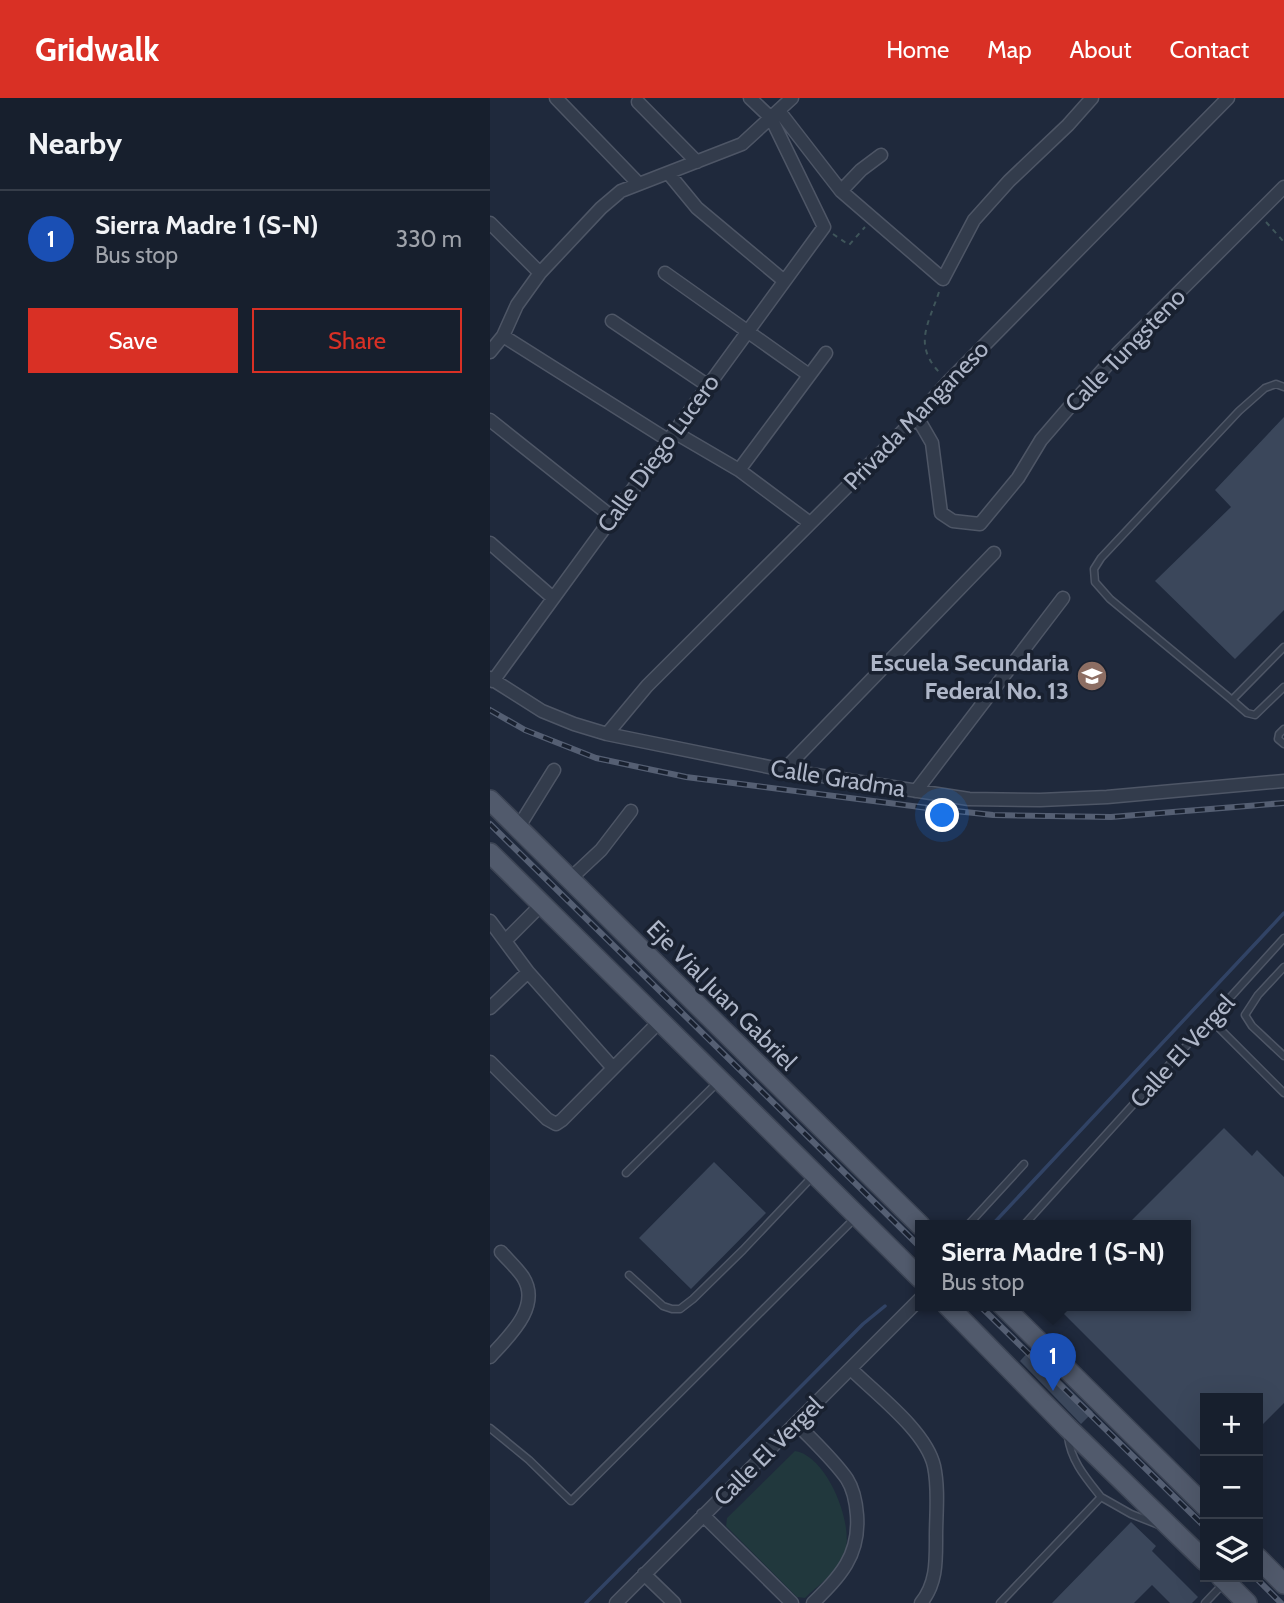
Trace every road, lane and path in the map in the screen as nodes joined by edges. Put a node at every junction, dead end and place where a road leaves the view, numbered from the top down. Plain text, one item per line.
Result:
1 (556, 98) edge
2 (750, 98) edge
3 (792, 98) edge
4 (1092, 98) edge
5 (1228, 98) edge
6 (638, 102) dead end
7 (775, 115) junction
8 (881, 155) dead end
9 (697, 162) junction
10 (669, 174) junction
11 (638, 183) junction
12 (1284, 187) edge
13 (841, 191) junction
14 (1258, 214) junction
15 (872, 218) junction
16 (490, 223) edge
17 (824, 227) junction
18 (1284, 242) edge
19 (540, 273) junction
20 (665, 273) dead end
21 (943, 279) junction
22 (783, 280) junction
23 (612, 321) dead end
24 (746, 332) junction
25 (503, 336) junction
26 (490, 352) edge
27 (826, 353) dead end
28 (809, 375) junction
29 (948, 382) junction
30 (708, 385) junction
31 (1284, 387) edge
32 (916, 417) junction
33 (490, 421) edge
34 (671, 436) junction
35 (739, 470) junction
36 (612, 517) junction
37 (810, 523) junction
38 (490, 543) edge
39 (994, 553) dead end
40 (553, 598) junction
41 (1063, 598) dead end
42 (1284, 647) edge
43 (492, 680) edge
44 (1284, 687) edge
45 (1231, 700) junction
46 (1284, 729) edge
47 (607, 734) junction
48 (1284, 744) edge
49 (554, 770) dead end
50 (784, 770) junction
51 (1284, 781) edge
52 (916, 791) junction
53 (490, 800) edge
54 (631, 811) dead end
55 (518, 828) junction
56 (490, 853) edge
57 (570, 879) junction
58 (542, 904) junction
59 (490, 921) edge
60 (1284, 938) edge
61 (505, 941) junction
62 (1284, 967) edge
63 (528, 972) junction
64 (490, 1008) edge
65 (1211, 1020) junction
66 (660, 1021) junction
67 (1284, 1056) edge
68 (490, 1062) edge
69 (613, 1068) junction
70 (720, 1080) junction
71 (1284, 1093) edge
72 (1024, 1164) dead end
73 (626, 1173) dead end
74 (815, 1174) junction
75 (858, 1216) junction
76 (915, 1220) edge
77 (973, 1220) edge
78 (1029, 1220) edge
79 (501, 1252) dead end
80 (915, 1273) edge
81 (629, 1275) dead end
82 (915, 1304) edge
83 (953, 1311) edge
84 (1008, 1311) edge
85 (490, 1357) edge
86 (851, 1369) junction
87 (796, 1423) junction
88 (490, 1428) edge
89 (1068, 1428) junction
90 (1101, 1497) junction
91 (1200, 1501) edge
92 (703, 1515) junction
93 (1173, 1530) junction
94 (1200, 1556) edge
95 (1263, 1563) edge
96 (644, 1574) junction
97 (1221, 1582) edge
98 (1226, 1582) edge
99 (1284, 1584) edge
100 (616, 1603) edge
101 (674, 1603) edge
102 (792, 1603) edge
103 (813, 1603) edge
104 (921, 1603) edge
105 (1000, 1603) edge
106 (1205, 1603) edge
107 (1247, 1603) edge

1 - 11 street
2 - 7 street
3 - 7 street
4 - 21 street
5 - 29 street, Privada Manganeso
6 - 9 street
7 - 9 street
7 - 13 street
7 - 17 street
8 - 13 street
9 - 10 street
10 - 11 street
10 - 22 street
11 - 19 street
12 - 14 street, Calle Tungsteno
13 - 15 street
14 - 18 path
14 - 32 street, Calle Tungsteno
15 - 17 path
15 - 21 street
16 - 19 street
17 - 22 street, Calle Diego Lucero
19 - 25 street
20 - 24 street
21 - 29 path
22 - 24 street, Calle Diego Lucero
23 - 30 street
24 - 28 street
24 - 30 street, Calle Diego Lucero
25 - 26 street
25 - 34 street
27 - 28 street
28 - 35 street
29 - 32 street, Privada Manganeso
30 - 34 street, Calle Diego Lucero
31 - 45 lane
32 - 37 street, Privada Manganeso
33 - 36 street
34 - 35 street
34 - 36 street, Calle Diego Lucero
35 - 37 street
36 - 40 street, Calle Diego Lucero
37 - 47 street, Privada Manganeso
38 - 40 street
39 - 50 street
40 - 43 street, Calle Diego Lucero
41 - 52 street
42 - 45 lane
43 - 47 street, Calle Gradma
44 - 45 lane
46 - 48 lane
47 - 50 street, Calle Gradma
49 - 55 street
50 - 52 street, Calle Gradma
51 - 52 street, Calle Gradma
53 - 55 main road, Eje Vial Juan Gabriel
54 - 57 street
55 - 57 main road, Eje Vial Juan Gabriel
56 - 58 main road
57 - 76 main road, Eje Vial Juan Gabriel
58 - 61 street
58 - 66 main road
59 - 61 street
60 - 65 lane, Calle El Vergel
61 - 63 street
62 - 67 lane
63 - 64 street
63 - 69 street
65 - 71 lane
65 - 78 lane, Calle El Vergel
66 - 69 street
66 - 70 main road
68 - 69 street
70 - 73 lane
70 - 74 main road
72 - 77 lane
74 - 75 main road
74 - 81 lane
75 - 80 main road
75 - 88 lane
79 - 85 street
82 - 86 street, Calle El Vergel
83 - 89 main road
84 - 91 main road
86 - 87 street, Calle El Vergel
86 - 104 street
87 - 92 street, Calle El Vergel
87 - 103 street
89 - 90 lane
89 - 93 main road
90 - 93 lane
90 - 105 lane
92 - 96 street, Calle El Vergel
92 - 102 street
93 - 94 main road
95 - 99 main road
96 - 100 street, Calle El Vergel
96 - 101 street
97 - 106 lane
98 - 107 main road

